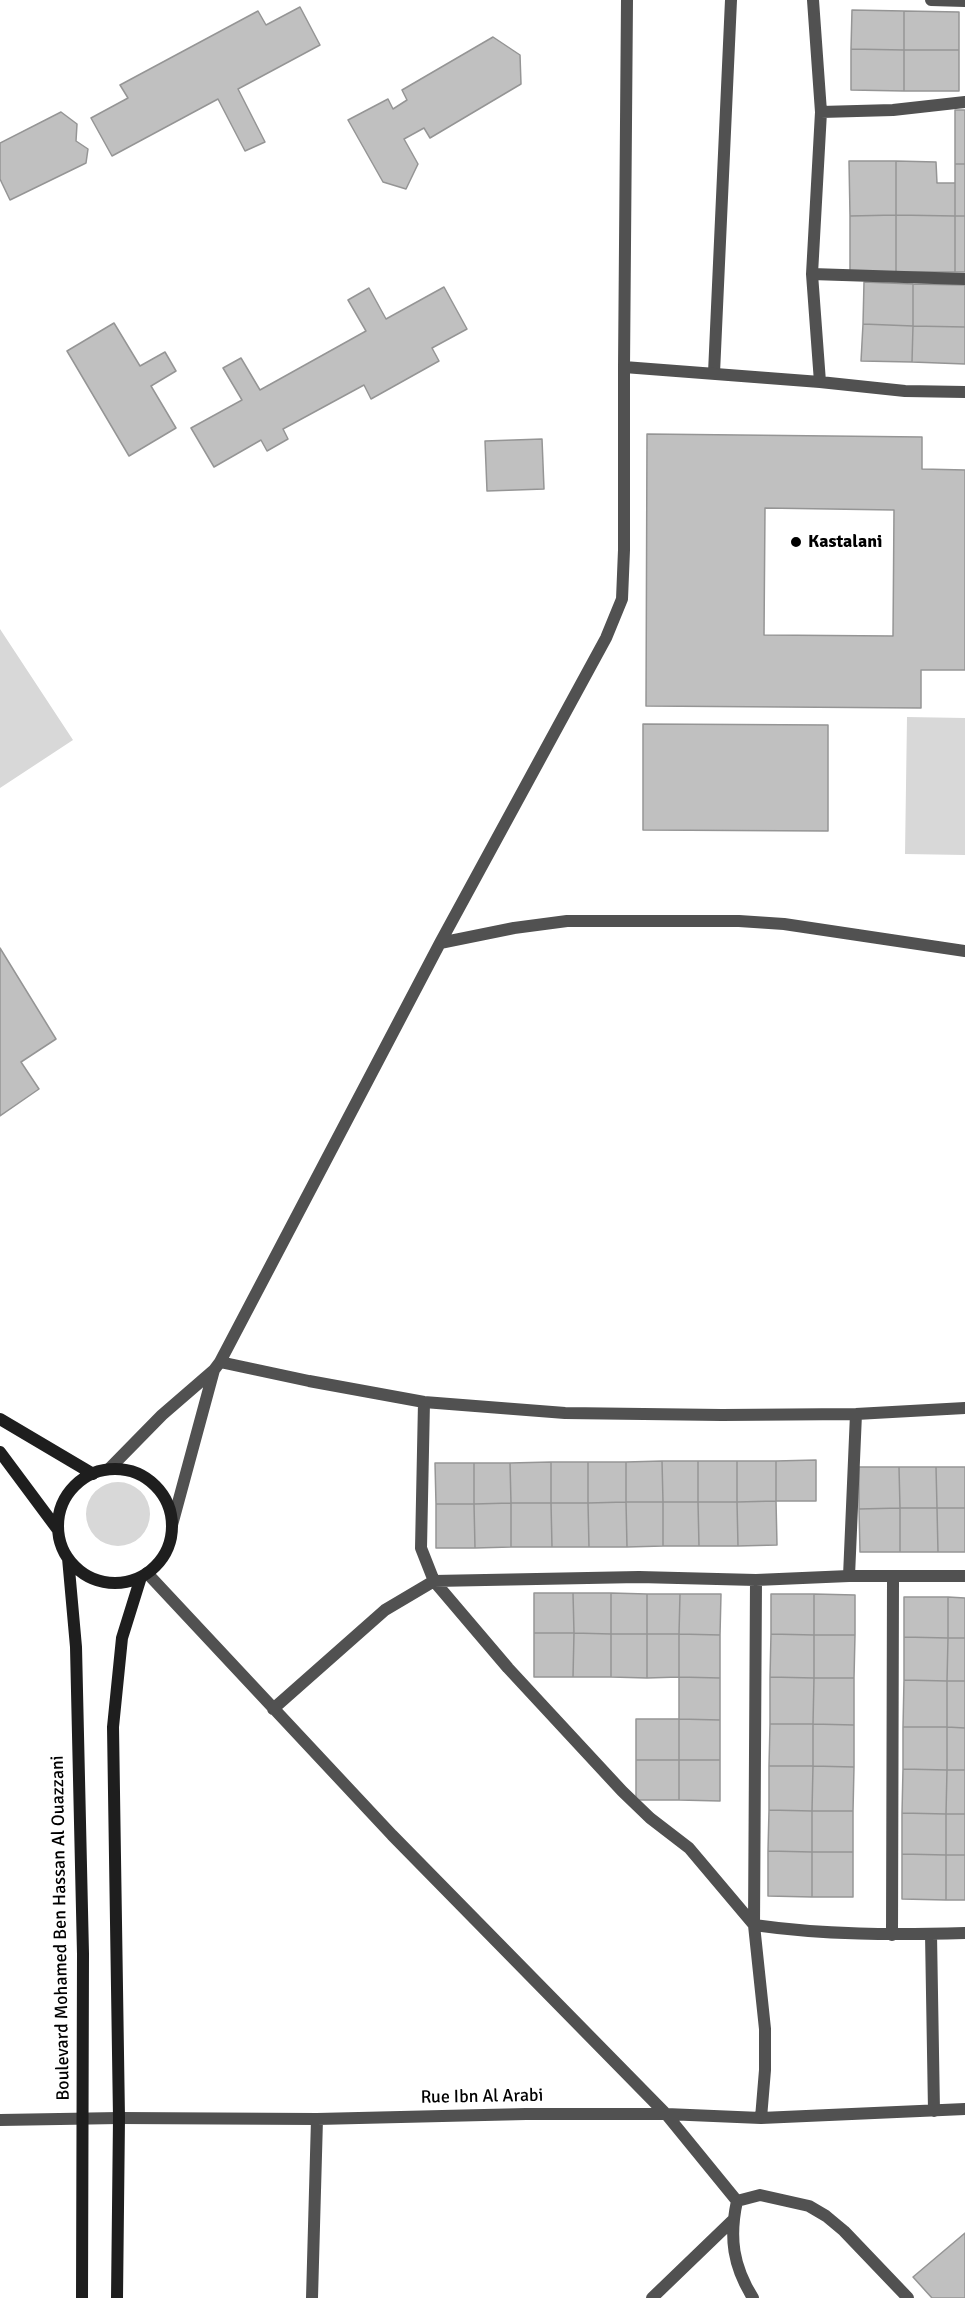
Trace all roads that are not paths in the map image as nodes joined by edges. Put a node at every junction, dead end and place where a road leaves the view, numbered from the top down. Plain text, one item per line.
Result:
1 (627, 0) edge
2 (731, 0) edge
3 (813, 0) edge
4 (931, 0) edge
5 (965, 1) edge
6 (965, 102) edge
7 (821, 112) junction
8 (812, 274) junction
9 (965, 279) edge
10 (624, 367) junction
11 (714, 372) junction
12 (820, 382) junction
13 (965, 392) edge
14 (440, 942) junction
15 (965, 951) edge
16 (217, 1366) junction
17 (424, 1402) junction
18 (965, 1408) edge
19 (856, 1414) junction
20 (0, 1419) edge
21 (0, 1452) edge
22 (109, 1469) junction
23 (93, 1474) junction
24 (172, 1525) junction
25 (58, 1530) junction
26 (68, 1558) junction
27 (144, 1575) junction
28 (849, 1576) junction
29 (965, 1576) edge
30 (893, 1577) junction
31 (756, 1580) junction
32 (434, 1581) junction
33 (273, 1709) junction
34 (754, 1925) junction
35 (931, 1934) junction
36 (965, 1934) edge
37 (892, 1935) junction
38 (965, 2109) edge
39 (934, 2111) junction
40 (666, 2114) junction
41 (81, 2118) junction
42 (119, 2118) junction
43 (761, 2118) junction
44 (317, 2119) junction
45 (0, 2120) edge
46 (737, 2201) junction
47 (733, 2220) junction
48 (82, 2298) edge
49 (117, 2298) edge
50 (312, 2298) edge
51 (652, 2298) edge
52 (753, 2298) edge
53 (908, 2298) edge

1 - 10 street
2 - 11 street
3 - 7 street
4 - 5 street
6 - 7 street
7 - 8 street
8 - 9 street
8 - 12 street
10 - 11 street
10 - 14 street
11 - 12 street
12 - 13 street
14 - 15 street
14 - 16 street
16 - 17 street
16 - 22 street
16 - 24 street
17 - 19 street
17 - 32 street
18 - 19 street
19 - 28 street
20 - 23 street
21 - 25 street
22 - 23 street
22 - 24 street
23 - 25 street
24 - 27 street
25 - 26 street
26 - 27 street
26 - 41 street, Boulevard Mohamed Ben Hassan Al Ouazzani
27 - 33 street
27 - 42 street
28 - 30 street
28 - 31 street
29 - 30 street
30 - 37 street
31 - 32 street
31 - 34 street
32 - 33 street
32 - 34 street
33 - 40 street
34 - 37 street
34 - 43 street
35 - 36 street
35 - 37 street
35 - 39 street
38 - 39 street, Rue Ibn Al Arabi
39 - 43 street, Rue Ibn Al Arabi
40 - 43 street, Rue Ibn Al Arabi
40 - 44 street, Rue Ibn Al Arabi
40 - 46 street
41 - 42 street, Rue Ibn Al Arabi
41 - 45 street, Rue Ibn Al Arabi
41 - 48 street, Boulevard Mohamed Ben Hassan Al Ouazzani
42 - 44 street, Rue Ibn Al Arabi
42 - 49 street
44 - 50 street
46 - 47 street
46 - 53 street
47 - 51 street
47 - 52 street

